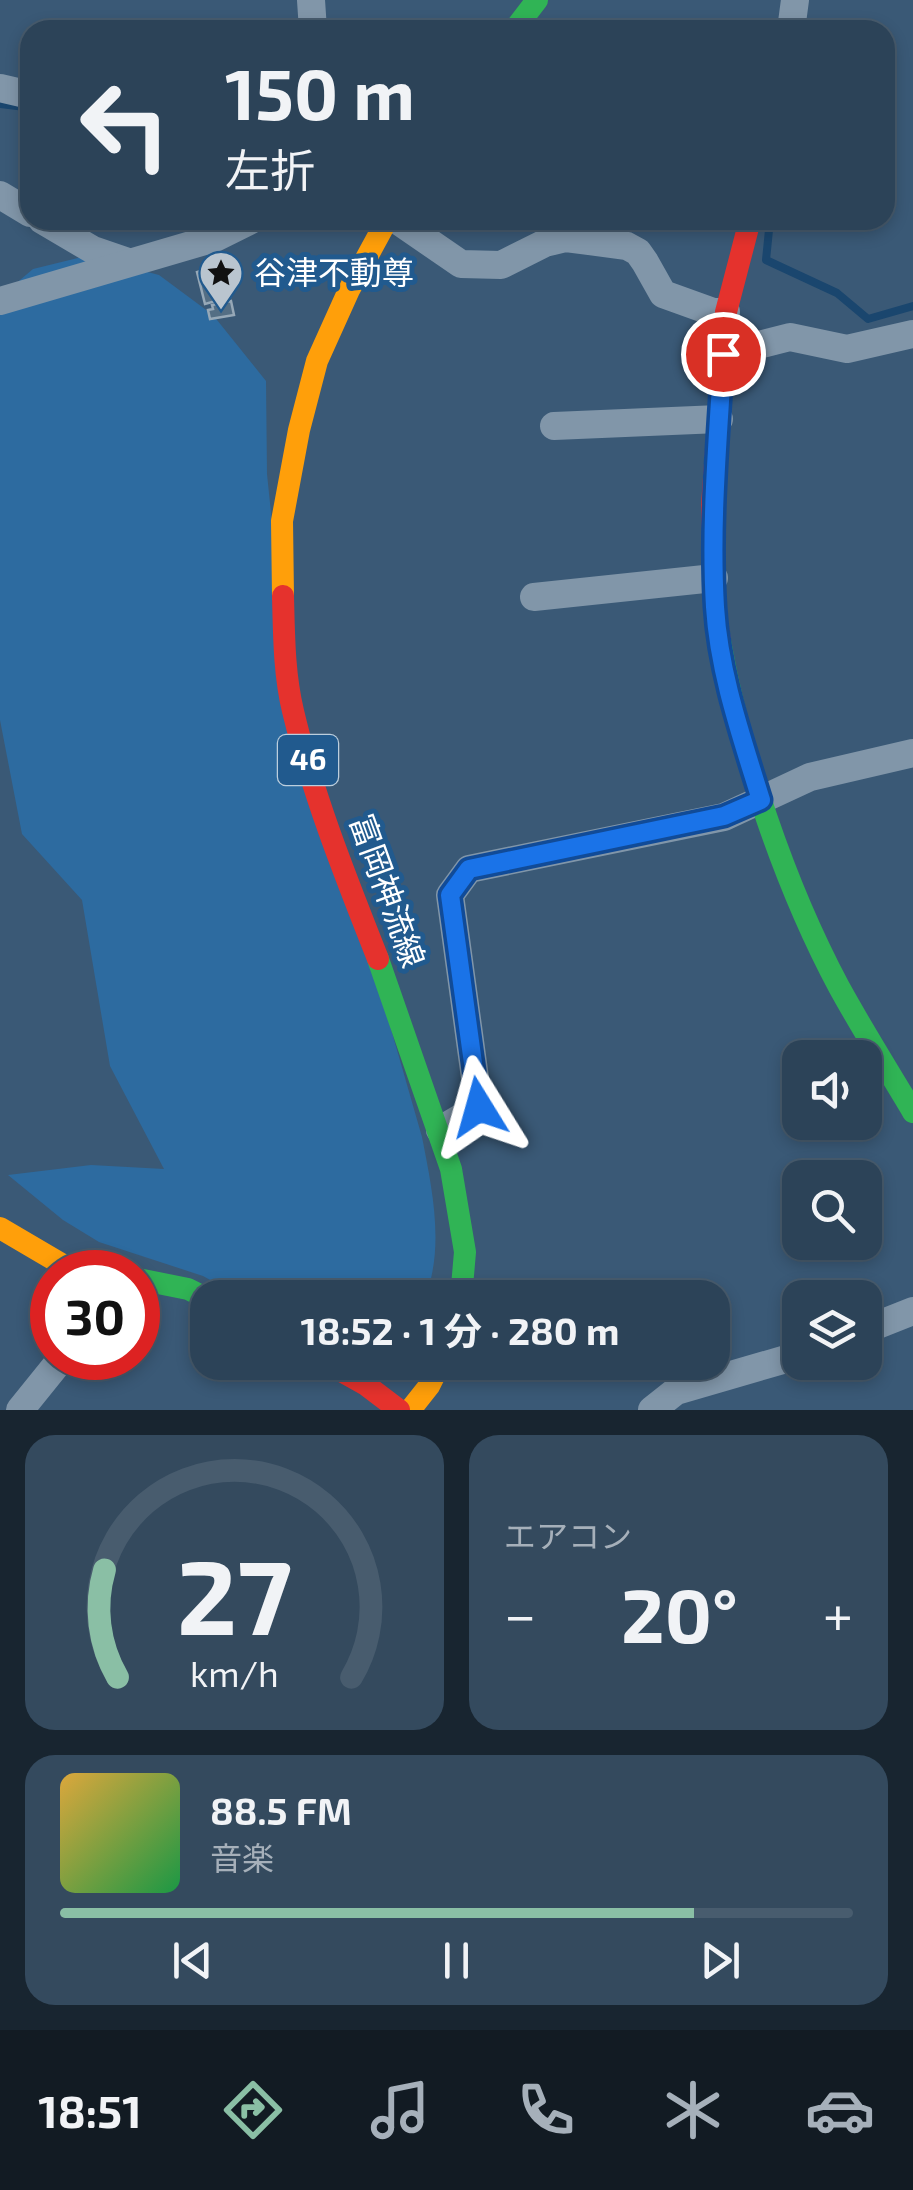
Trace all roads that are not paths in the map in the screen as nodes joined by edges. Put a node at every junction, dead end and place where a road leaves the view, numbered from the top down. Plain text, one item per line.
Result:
1 (537, 0) edge
2 (522, 20) edge
3 (59, 230) edge
4 (231, 230) edge
5 (380, 230) edge
6 (412, 230) edge
7 (747, 230) edge
8 (128, 262) junction
9 (0, 301) edge
10 (726, 312) junction
11 (913, 334) edge
12 (723, 354) junction
13 (719, 419) junction
14 (554, 426) dead end
15 (714, 578) junction
16 (534, 598) dead end
17 (913, 753) edge
18 (761, 800) junction
19 (913, 1112) edge
20 (440, 1130) junction
21 (0, 1228) edge
22 (34, 1250) edge
23 (463, 1280) edge
24 (160, 1283) edge
25 (190, 1289) edge
26 (913, 1312) edge
27 (882, 1324) edge
28 (782, 1361) edge
29 (44, 1380) edge
30 (359, 1380) edge
31 (432, 1380) edge
32 (20, 1410) edge
33 (399, 1410) edge
34 (410, 1410) edge
35 (652, 1410) edge

1 - 2 street
3 - 8 street
4 - 8 street
5 - 20 street, 富岡神流線 / 46
6 - 10 street
7 - 10 street
8 - 9 street
10 - 12 street
11 - 12 street
12 - 13 street
13 - 14 street
13 - 15 street
15 - 16 street
15 - 18 street
17 - 18 street
18 - 19 street
18 - 20 street
20 - 23 street, 富岡神流線 / 46
21 - 22 street
24 - 25 street
26 - 27 street
28 - 35 street
29 - 32 street
30 - 33 street
31 - 34 street

